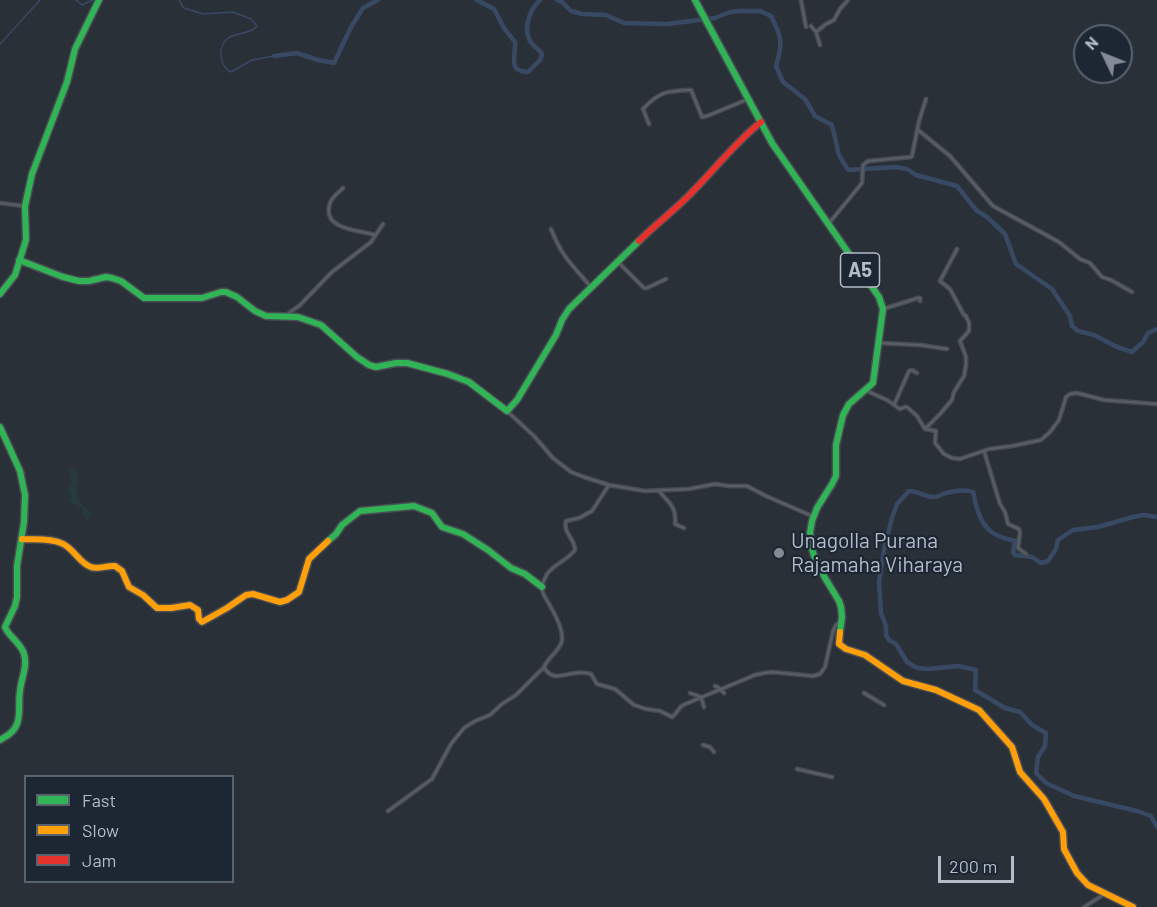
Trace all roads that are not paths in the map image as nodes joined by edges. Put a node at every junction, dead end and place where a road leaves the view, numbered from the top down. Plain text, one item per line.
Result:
1 (99, 0) edge
2 (696, 0) edge
3 (801, 0) edge
4 (849, 0) edge
5 (811, 26) dead end
6 (806, 27) dead end
7 (816, 32) junction
8 (820, 45) dead end
9 (748, 98) junction
10 (926, 99) dead end
11 (761, 122) junction
12 (649, 124) dead end
13 (918, 130) junction
14 (343, 188) dead end
15 (0, 203) edge
16 (25, 206) junction
17 (383, 224) dead end
18 (829, 224) junction
19 (551, 229) dead end
20 (375, 235) junction
21 (957, 249) dead end
22 (19, 260) junction
23 (618, 262) junction
24 (666, 279) dead end
25 (591, 287) junction
26 (1132, 292) dead end
27 (0, 294) edge
28 (920, 301) dead end
29 (883, 309) junction
30 (283, 317) junction
31 (879, 343) junction
32 (947, 349) dead end
33 (917, 373) dead end
34 (867, 391) junction
35 (1157, 404) edge
36 (894, 405) junction
37 (507, 411) junction
38 (0, 427) edge
39 (925, 429) junction
40 (984, 450) junction
41 (609, 485) junction
42 (659, 491) junction
43 (812, 516) junction
44 (684, 528) dead end
45 (22, 539) junction
46 (1026, 554) dead end
47 (542, 587) junction
48 (843, 620) junction
49 (544, 668) junction
50 (715, 686) dead end
51 (721, 690) junction
52 (690, 693) dead end
53 (724, 693) dead end
54 (864, 693) dead end
55 (701, 697) junction
56 (884, 705) dead end
57 (704, 707) dead end
58 (0, 740) edge
59 (703, 745) dead end
60 (714, 752) dead end
61 (797, 769) dead end
62 (832, 777) dead end
63 (388, 811) dead end
64 (1103, 895) dead end
65 (1084, 907) edge
66 (1133, 907) edge

1 - 16 main road
2 - 9 main road, A5
3 - 6 street
4 - 7 street
5 - 7 street
7 - 8 street
9 - 11 main road, A5
9 - 12 street
10 - 13 street
11 - 18 main road, A5
11 - 23 main road
13 - 18 street
13 - 26 street
14 - 20 street
15 - 16 street
16 - 22 main road
17 - 20 street
18 - 29 main road, A5
19 - 25 street
20 - 30 street
21 - 39 street
22 - 27 main road
22 - 30 main road
23 - 24 street
23 - 25 main road
25 - 37 main road
28 - 29 street
29 - 31 main road, A5
30 - 37 main road
31 - 32 street
31 - 34 main road, A5
33 - 36 street
34 - 36 street
34 - 43 main road
35 - 40 street
36 - 39 street
37 - 41 street
38 - 45 main road
39 - 40 street
40 - 46 street
41 - 42 street
41 - 47 street
42 - 43 street
42 - 44 street
43 - 48 main road
45 - 47 main road
45 - 58 main road
47 - 49 street
48 - 51 street
48 - 66 main road
49 - 55 street
49 - 63 street
50 - 51 street
51 - 53 street
51 - 55 street
52 - 55 street
54 - 56 street
55 - 57 street
59 - 60 street
61 - 62 street
64 - 65 street

